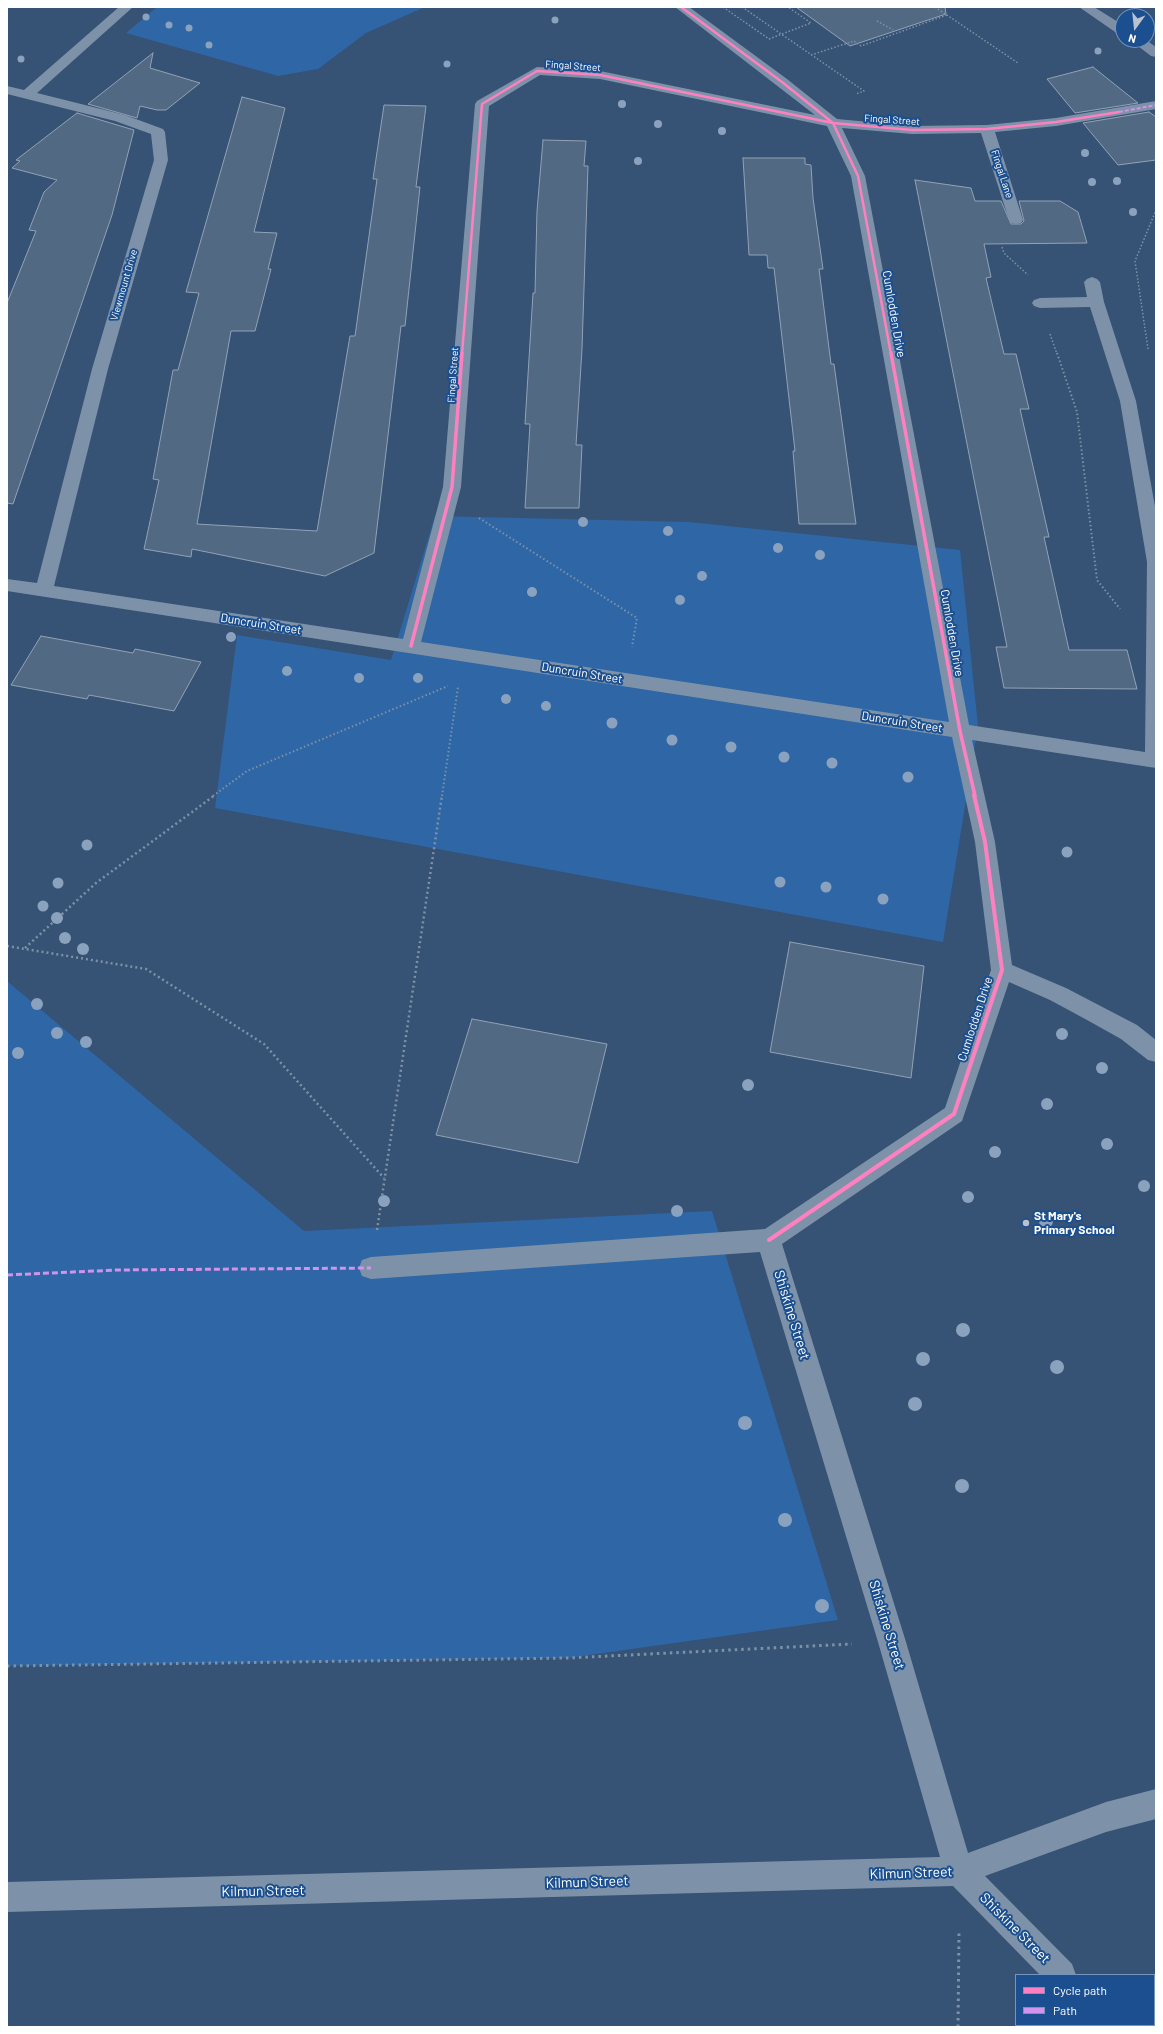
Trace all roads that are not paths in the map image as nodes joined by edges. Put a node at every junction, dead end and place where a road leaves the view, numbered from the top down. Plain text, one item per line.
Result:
1 (127, 7) edge
2 (681, 7) edge
3 (1085, 7) edge
4 (1115, 26) edge
5 (7, 90) edge
6 (27, 95) junction
7 (1156, 105) edge
8 (833, 123) junction
9 (987, 129) junction
10 (1016, 220) dead end
11 (1092, 282) dead end
12 (1096, 302) junction
13 (1040, 303) road end
14 (7, 585) edge
15 (44, 590) junction
16 (411, 646) junction
17 (1155, 653) edge
18 (960, 730) junction
19 (1156, 761) edge
20 (1002, 970) junction
21 (1156, 1053) edge
22 (769, 1240) junction
23 (371, 1268) road end
24 (1156, 1804) edge
25 (959, 1872) junction
26 (7, 1897) edge
27 (1060, 1974) edge

1 - 6 street
2 - 8 street, Cumlodden Drive
3 - 4 main road
5 - 6 street, Viewmount Drive
6 - 15 street, Viewmount Drive
7 - 9 street, Fingal Street
8 - 9 street, Fingal Street
8 - 16 street, Fingal Street
8 - 18 street, Cumlodden Drive
9 - 10 street, Fingal Lane
11 - 12 street
12 - 13 street
12 - 17 street
14 - 15 street, Duncruin Street
15 - 16 street, Duncruin Street
16 - 18 street, Duncruin Street
17 - 19 street
18 - 19 street, Duncruin Street
18 - 20 street, Cumlodden Drive
20 - 21 street
20 - 22 street, Cumlodden Drive
22 - 23 street
22 - 25 street, Shiskine Street
24 - 25 street, Kilmun Street
25 - 26 street, Kilmun Street
25 - 27 street, Shiskine Street

